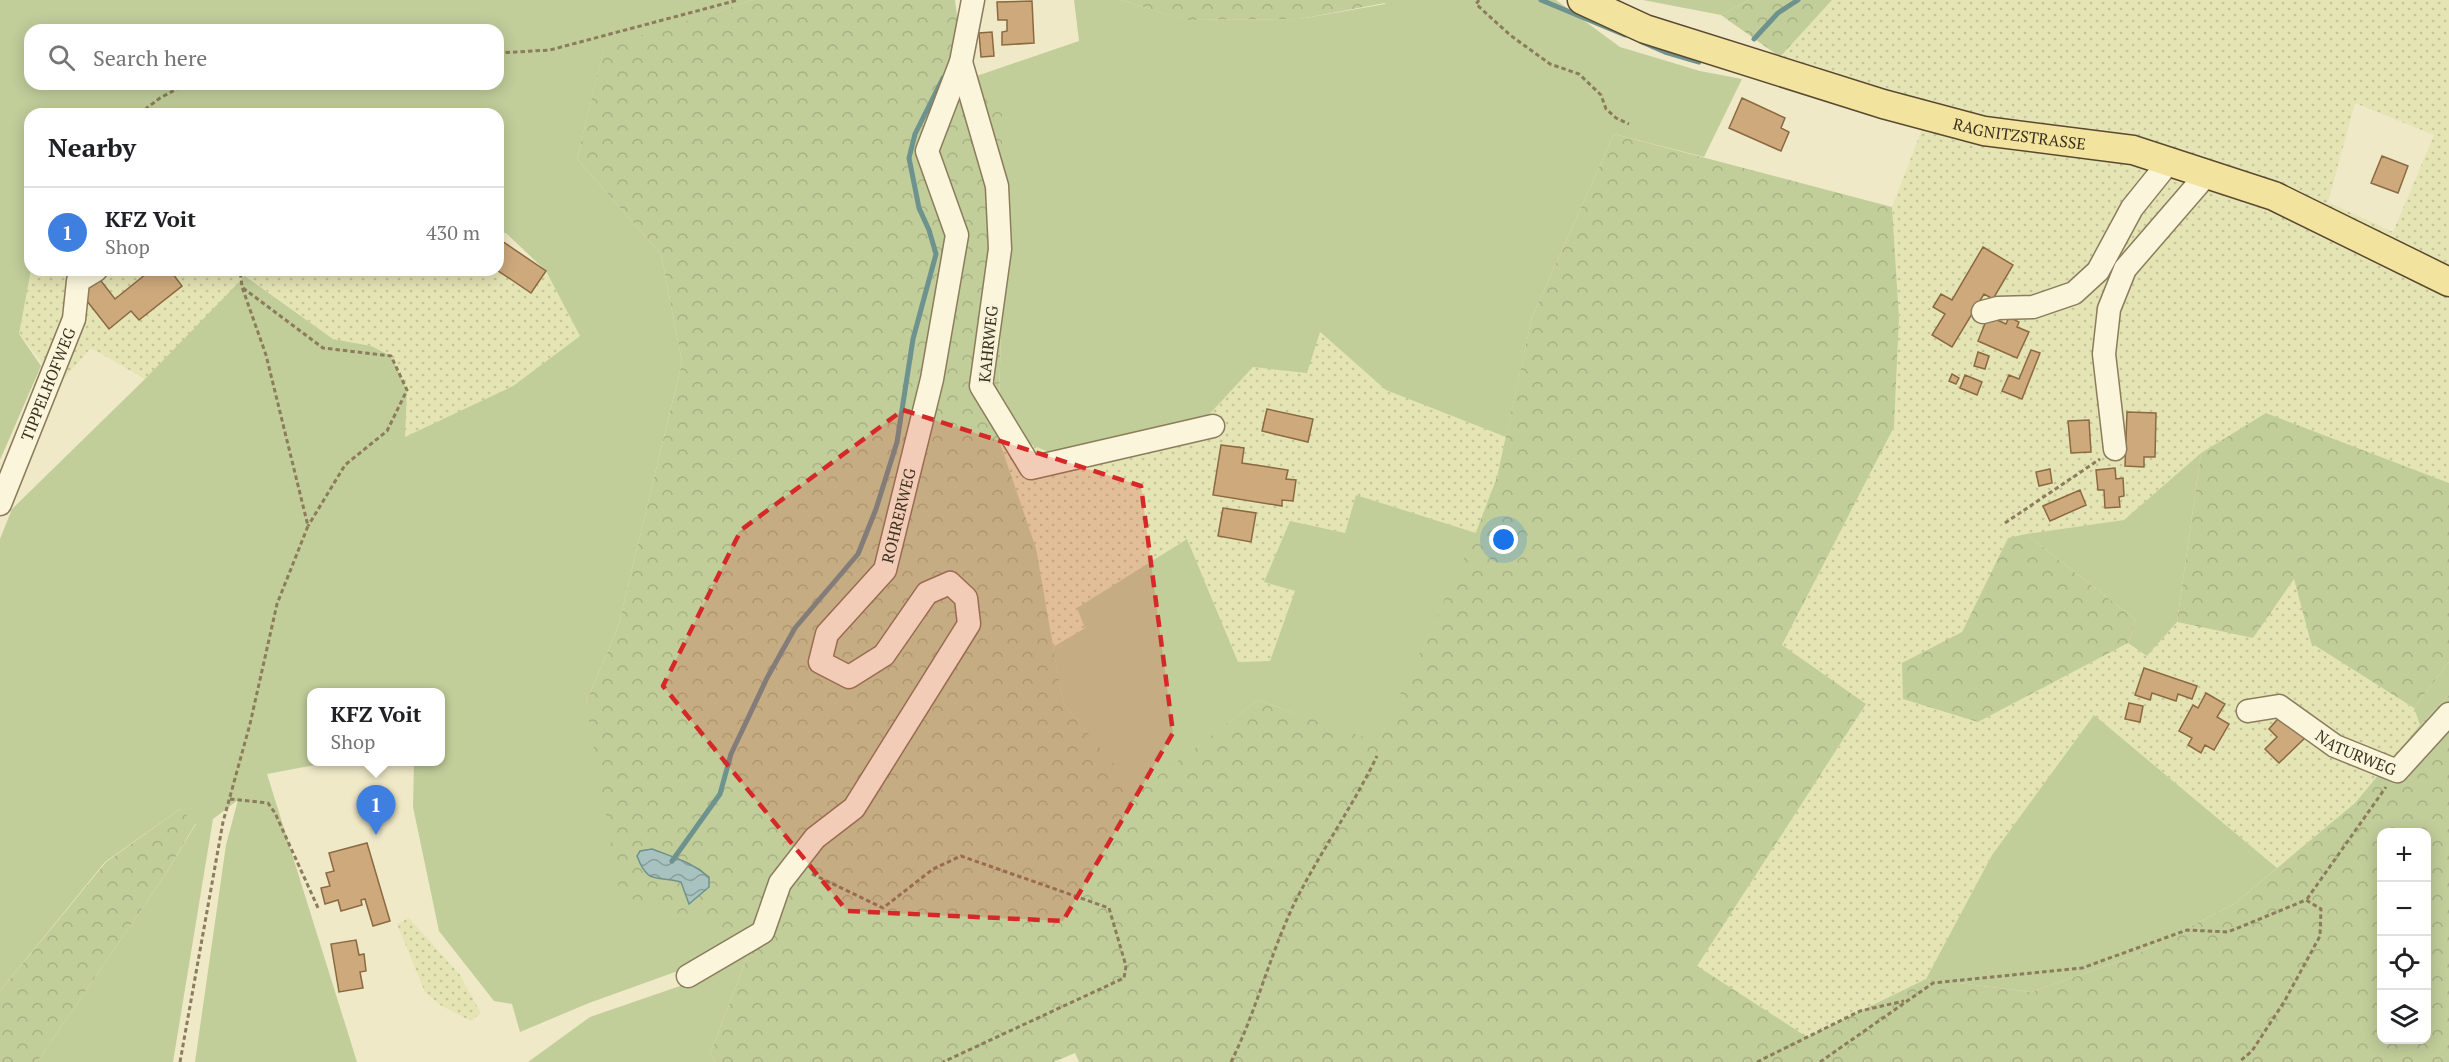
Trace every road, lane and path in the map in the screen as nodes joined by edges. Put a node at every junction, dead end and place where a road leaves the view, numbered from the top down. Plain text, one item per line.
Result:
1 (738, 0) edge
2 (973, 0) edge
3 (1479, 0) edge
4 (1582, 0) edge
5 (504, 53) edge
6 (961, 62) junction
7 (175, 90) edge
8 (147, 108) edge
9 (1629, 124) dead end
10 (2169, 162) junction
11 (2208, 174) junction
12 (86, 276) edge
13 (241, 276) edge
14 (2449, 282) edge
15 (242, 287) junction
16 (1983, 312) dead end
17 (1213, 426) dead end
18 (2115, 449) joint
19 (0, 504) edge
20 (2005, 523) dead end
21 (308, 526) junction
22 (2248, 711) dead end
23 (2449, 714) edge
24 (1377, 756) dead end
25 (2397, 771) junction
26 (229, 799) junction
27 (795, 865) junction
28 (2306, 900) junction
29 (319, 910) dead end
30 (688, 976) dead end
31 (1906, 1001) junction
32 (180, 1062) edge
33 (943, 1062) edge
34 (1231, 1062) edge
35 (1757, 1062) edge
36 (1820, 1062) edge
37 (2239, 1062) edge

1 - 5 path
2 - 6 lane, ROHRERWEG
3 - 9 path
4 - 10 main road, RAGNITZSTRASSE
6 - 17 lane, KAHRWEG
6 - 27 lane, ROHRERWEG
7 - 8 path
10 - 11 main road, RAGNITZSTRASSE
10 - 16 lane
11 - 14 main road, RAGNITZSTRASSE
11 - 18 lane
12 - 19 lane, TIPPELHOFWEG
13 - 15 path
15 - 21 path
15 - 21 path
18 - 20 path
21 - 26 path
22 - 25 lane, NATURWEG
23 - 25 lane, NATURWEG
24 - 34 path
25 - 28 path
26 - 29 path
26 - 32 path
27 - 30 lane, ROHRERWEG
27 - 33 path
28 - 31 path
28 - 37 path
31 - 35 path
31 - 36 path

